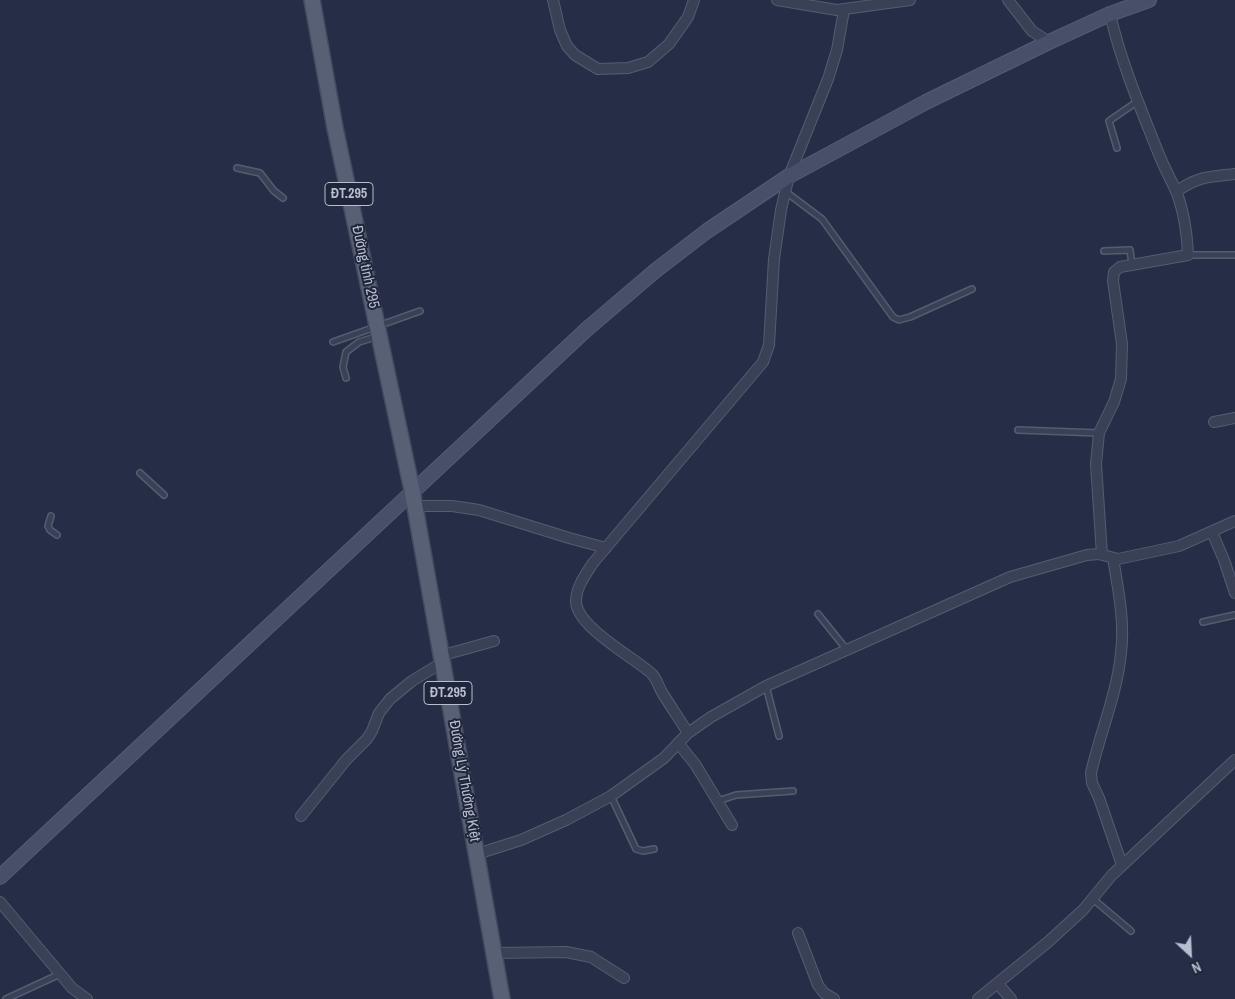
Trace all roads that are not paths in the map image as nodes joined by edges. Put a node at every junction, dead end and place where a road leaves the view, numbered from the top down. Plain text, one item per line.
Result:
1 (312, 0) edge
2 (553, 0) edge
3 (694, 0) edge
4 (777, 0) edge
5 (910, 0) edge
6 (1008, 0) edge
7 (1132, 0) edge
8 (1149, 0) edge
9 (844, 10) junction
10 (1110, 14) junction
11 (1049, 42) junction
12 (1138, 102) junction
13 (1117, 148) dead end
14 (237, 168) dead end
15 (1235, 174) edge
16 (789, 176) junction
17 (786, 192) junction
18 (1176, 192) junction
19 (283, 198) dead end
20 (1104, 251) dead end
21 (1188, 255) junction
22 (1235, 255) edge
23 (1132, 265) junction
24 (972, 289) dead end
25 (420, 311) dead end
26 (378, 331) junction
27 (333, 342) dead end
28 (346, 378) dead end
29 (391, 387) joint
30 (1235, 418) edge
31 (1214, 422) dead end
32 (1018, 430) dead end
33 (1099, 432) junction
34 (140, 473) dead end
35 (412, 490) junction
36 (164, 495) dead end
37 (415, 506) junction
38 (52, 516) dead end
39 (1235, 521) edge
40 (1212, 532) junction
41 (57, 535) dead end
42 (606, 548) junction
43 (1107, 556) junction
44 (1235, 593) edge
45 (818, 614) dead end
46 (1235, 615) edge
47 (1203, 622) dead end
48 (494, 640) dead end
49 (848, 651) junction
50 (442, 660) junction
51 (766, 686) junction
52 (688, 733) junction
53 (779, 736) dead end
54 (678, 743) junction
55 (1235, 760) edge
56 (793, 791) dead end
57 (611, 796) junction
58 (717, 801) junction
59 (301, 816) dead end
60 (732, 825) dead end
61 (654, 849) dead end
62 (477, 854) junction
63 (1122, 865) junction
64 (0, 878) edge
65 (1093, 899) junction
66 (0, 902) edge
67 (1131, 932) dead end
68 (798, 933) dead end
69 (494, 953) junction
70 (60, 974) junction
71 (624, 978) dead end
72 (998, 984) junction
73 (6, 999) edge
74 (87, 999) edge
75 (502, 999) edge
76 (834, 999) edge
77 (978, 999) edge
78 (1011, 999) edge

1 - 26 main road, Đường tỉnh 295 / ĐT.295
2 - 3 street
4 - 9 street
5 - 9 street
6 - 11 street
7 - 10 street
8 - 10 street
9 - 16 street
10 - 11 street
10 - 12 street
11 - 16 street
12 - 13 lane
12 - 18 street
14 - 19 lane
15 - 18 street
16 - 17 street
16 - 35 street
17 - 24 lane
17 - 42 street
18 - 21 street
20 - 23 lane
21 - 22 lane
21 - 23 street
23 - 33 street
25 - 26 lane
26 - 27 lane
26 - 28 lane
26 - 29 main road, Đường tỉnh 295 / ĐT.295
29 - 35 main road, Đường Lý Thường Kiệt / ĐT.295
30 - 31 street
32 - 33 lane
33 - 43 street
34 - 36 lane
35 - 37 main road, Đường Lý Thường Kiệt / ĐT.295
35 - 64 street
37 - 42 street
37 - 50 main road, Đường Lý Thường Kiệt / ĐT.295
38 - 41 lane
39 - 40 street
40 - 43 street
40 - 44 street
42 - 52 street
43 - 49 street
43 - 63 street
45 - 49 lane
46 - 47 lane
48 - 50 street
49 - 51 street
50 - 59 street
50 - 62 main road, Đường Lý Thường Kiệt / ĐT.295
51 - 52 street
51 - 53 lane
52 - 54 street
54 - 57 street
54 - 58 street
55 - 63 street
56 - 58 lane
57 - 61 lane
57 - 62 street
58 - 60 street
62 - 69 main road, Đường Lý Thường Kiệt / ĐT.295
63 - 65 street
65 - 67 lane
65 - 72 street
66 - 70 street
68 - 76 street
69 - 71 street
69 - 75 main road, Đường Lý Thường Kiệt / ĐT.295
70 - 73 lane
70 - 74 street
72 - 77 street
72 - 78 street

